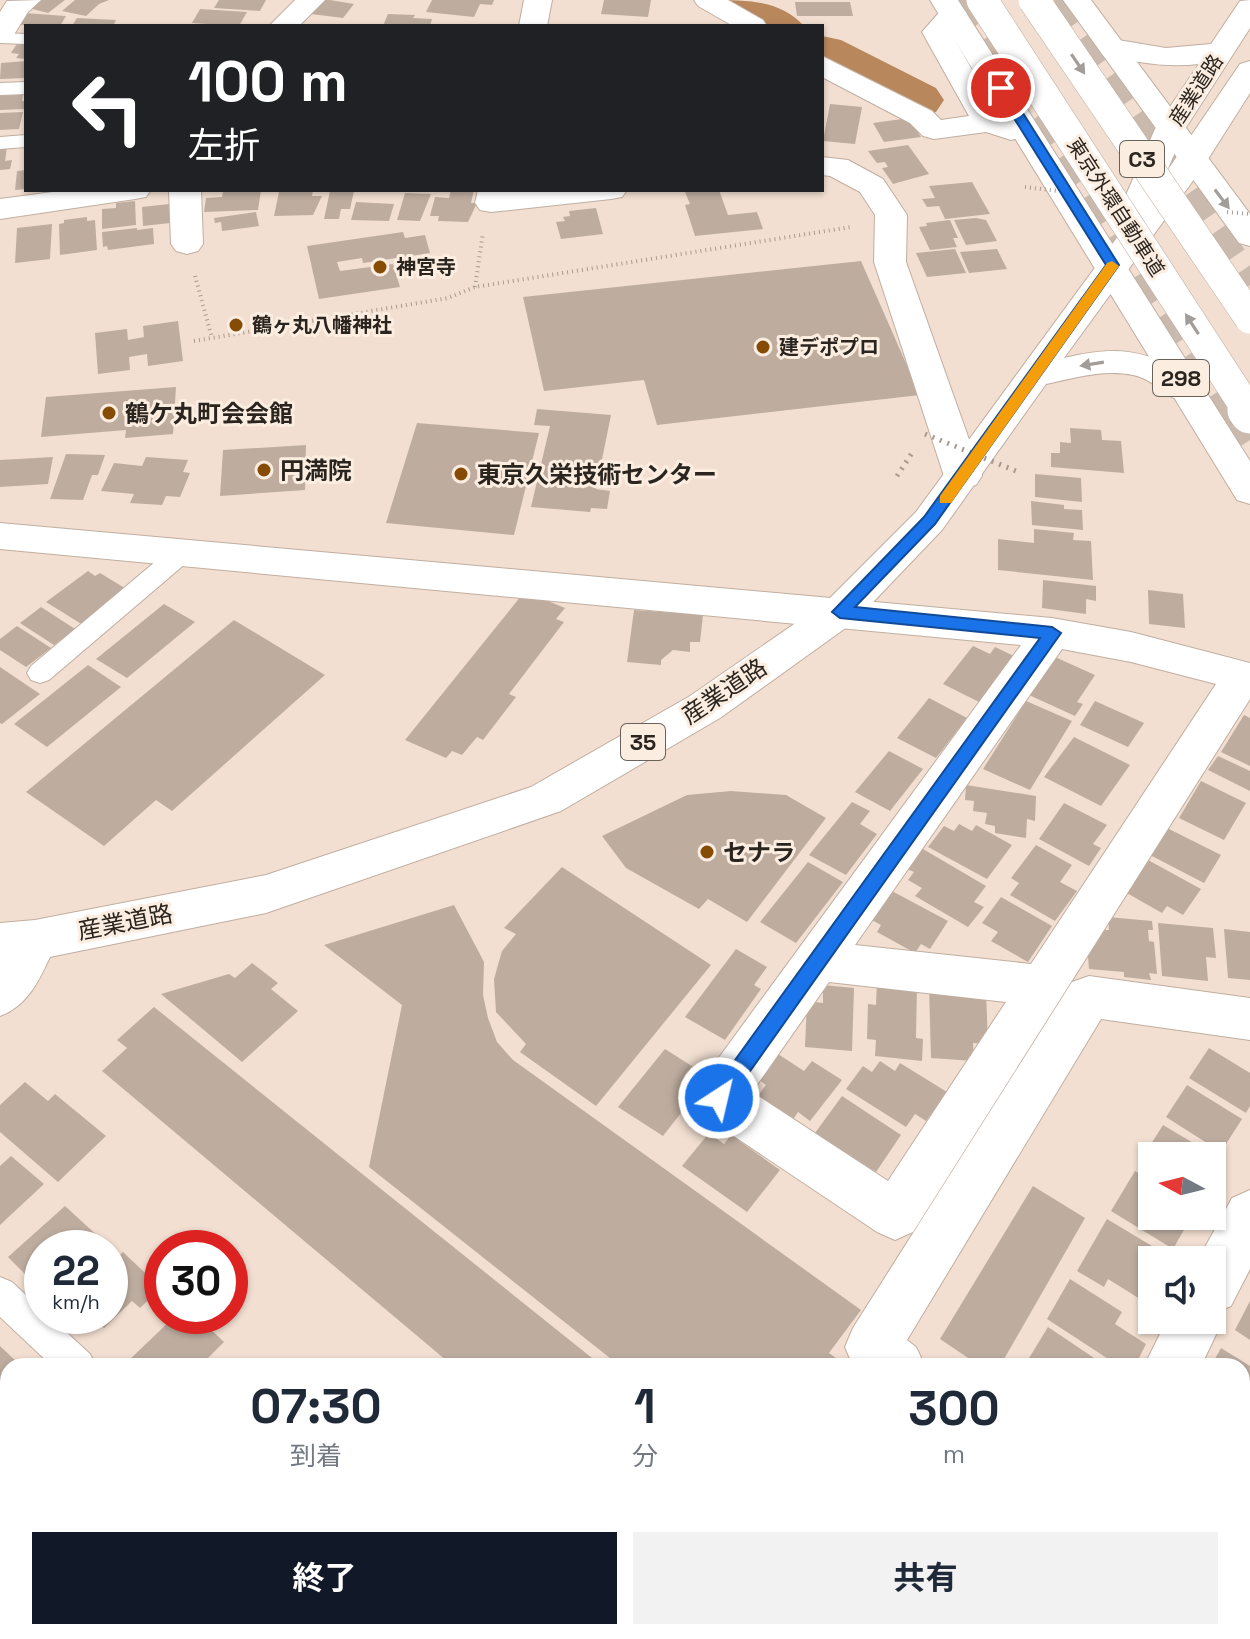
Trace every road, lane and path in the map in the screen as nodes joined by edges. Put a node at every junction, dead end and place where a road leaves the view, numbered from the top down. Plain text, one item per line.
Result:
1 (27, 0) edge
2 (311, 0) edge
3 (538, 0) edge
4 (708, 0) edge
5 (1034, 0) edge
6 (1077, 0) edge
7 (960, 5) edge
8 (1250, 7) edge
9 (285, 24) edge
10 (533, 24) edge
11 (750, 24) edge
12 (0, 36) edge
13 (24, 39) edge
14 (1112, 48) junction
15 (1221, 51) junction
16 (824, 66) edge
17 (1250, 70) edge
18 (24, 88) edge
19 (0, 89) edge
20 (988, 123) junction
21 (1170, 129) junction
22 (1032, 138) junction
23 (24, 141) edge
24 (0, 143) edge
25 (1192, 160) junction
26 (824, 166) edge
27 (121, 192) edge
28 (185, 192) edge
29 (571, 192) edge
30 (492, 196) edge
31 (0, 209) edge
32 (862, 225) dead end
33 (1250, 236) edge
34 (187, 244) joint
35 (1112, 265) junction
36 (475, 287) junction
37 (1250, 318) edge
38 (212, 338) junction
39 (194, 341) dead end
40 (1034, 376) junction
41 (1189, 392) junction
42 (1250, 413) tunnel mouth
43 (925, 434) dead end
44 (1016, 471) dead end
45 (963, 476) junction
46 (1250, 491) edge
47 (0, 536) edge
48 (183, 552) junction
49 (840, 612) junction
50 (1052, 633) junction
51 (40, 673) dead end
52 (1247, 677) edge
53 (18, 941) edge
54 (816, 961) junction
55 (1044, 986) junction
56 (0, 995) edge
57 (1250, 1019) edge
58 (1250, 1215) edge
59 (1226, 1261) edge
60 (0, 1294) edge
61 (1189, 1334) edge
62 (69, 1358) edge
63 (886, 1358) edge
64 (1176, 1358) edge

1 - 12 main road
2 - 9 main road
3 - 10 main road
4 - 11 main road
5 -> 37 main road, 東京外環自動車道 / C3, bridge
6 - 14 main road
7 - 20 main road
7 - 22 main road, 298
42 -> 7 main road, 東京外環自動車道 / C3, bridge
8 - 15 main road, 産業道路 / 35
12 - 13 lane
14 - 15 main road
14 - 21 main road
15 - 21 main road, 産業道路 / 35
16 - 20 main road
17 - 25 main road, 産業道路 / 35
18 - 19 lane
20 - 22 main road
21 - 25 main road
21 - 35 main road, 産業道路 / 35
22 - 35 main road, 298
23 - 24 lane
25 -> 33 main road
25 - 35 main road, 産業道路 / 35
26 - 45 main road
27 - 31 main road
28 - 34 main road
29 - 30 main road
30 - 36 path
32 - 36 path
34 - 38 path
35 - 40 main road, 産業道路 / 35
35 - 41 main road, 298
36 - 38 path
38 - 39 path
41 -> 40 main road
40 - 45 main road, 産業道路 / 35
41 - 46 main road, 298
43 - 44 path, bridge
45 - 49 main road, 産業道路 / 35
47 - 48 main road
48 - 49 main road
48 - 51 lane
49 - 50 main road
49 - 53 main road, 産業道路 / 35
50 - 52 main road
50 - 54 main road
52 - 55 main road
53 - 56 main road
54 - 55 main road
54 - 55 main road
57 - 63 main road
58 - 59 main road
60 - 62 lane
61 - 64 main road

